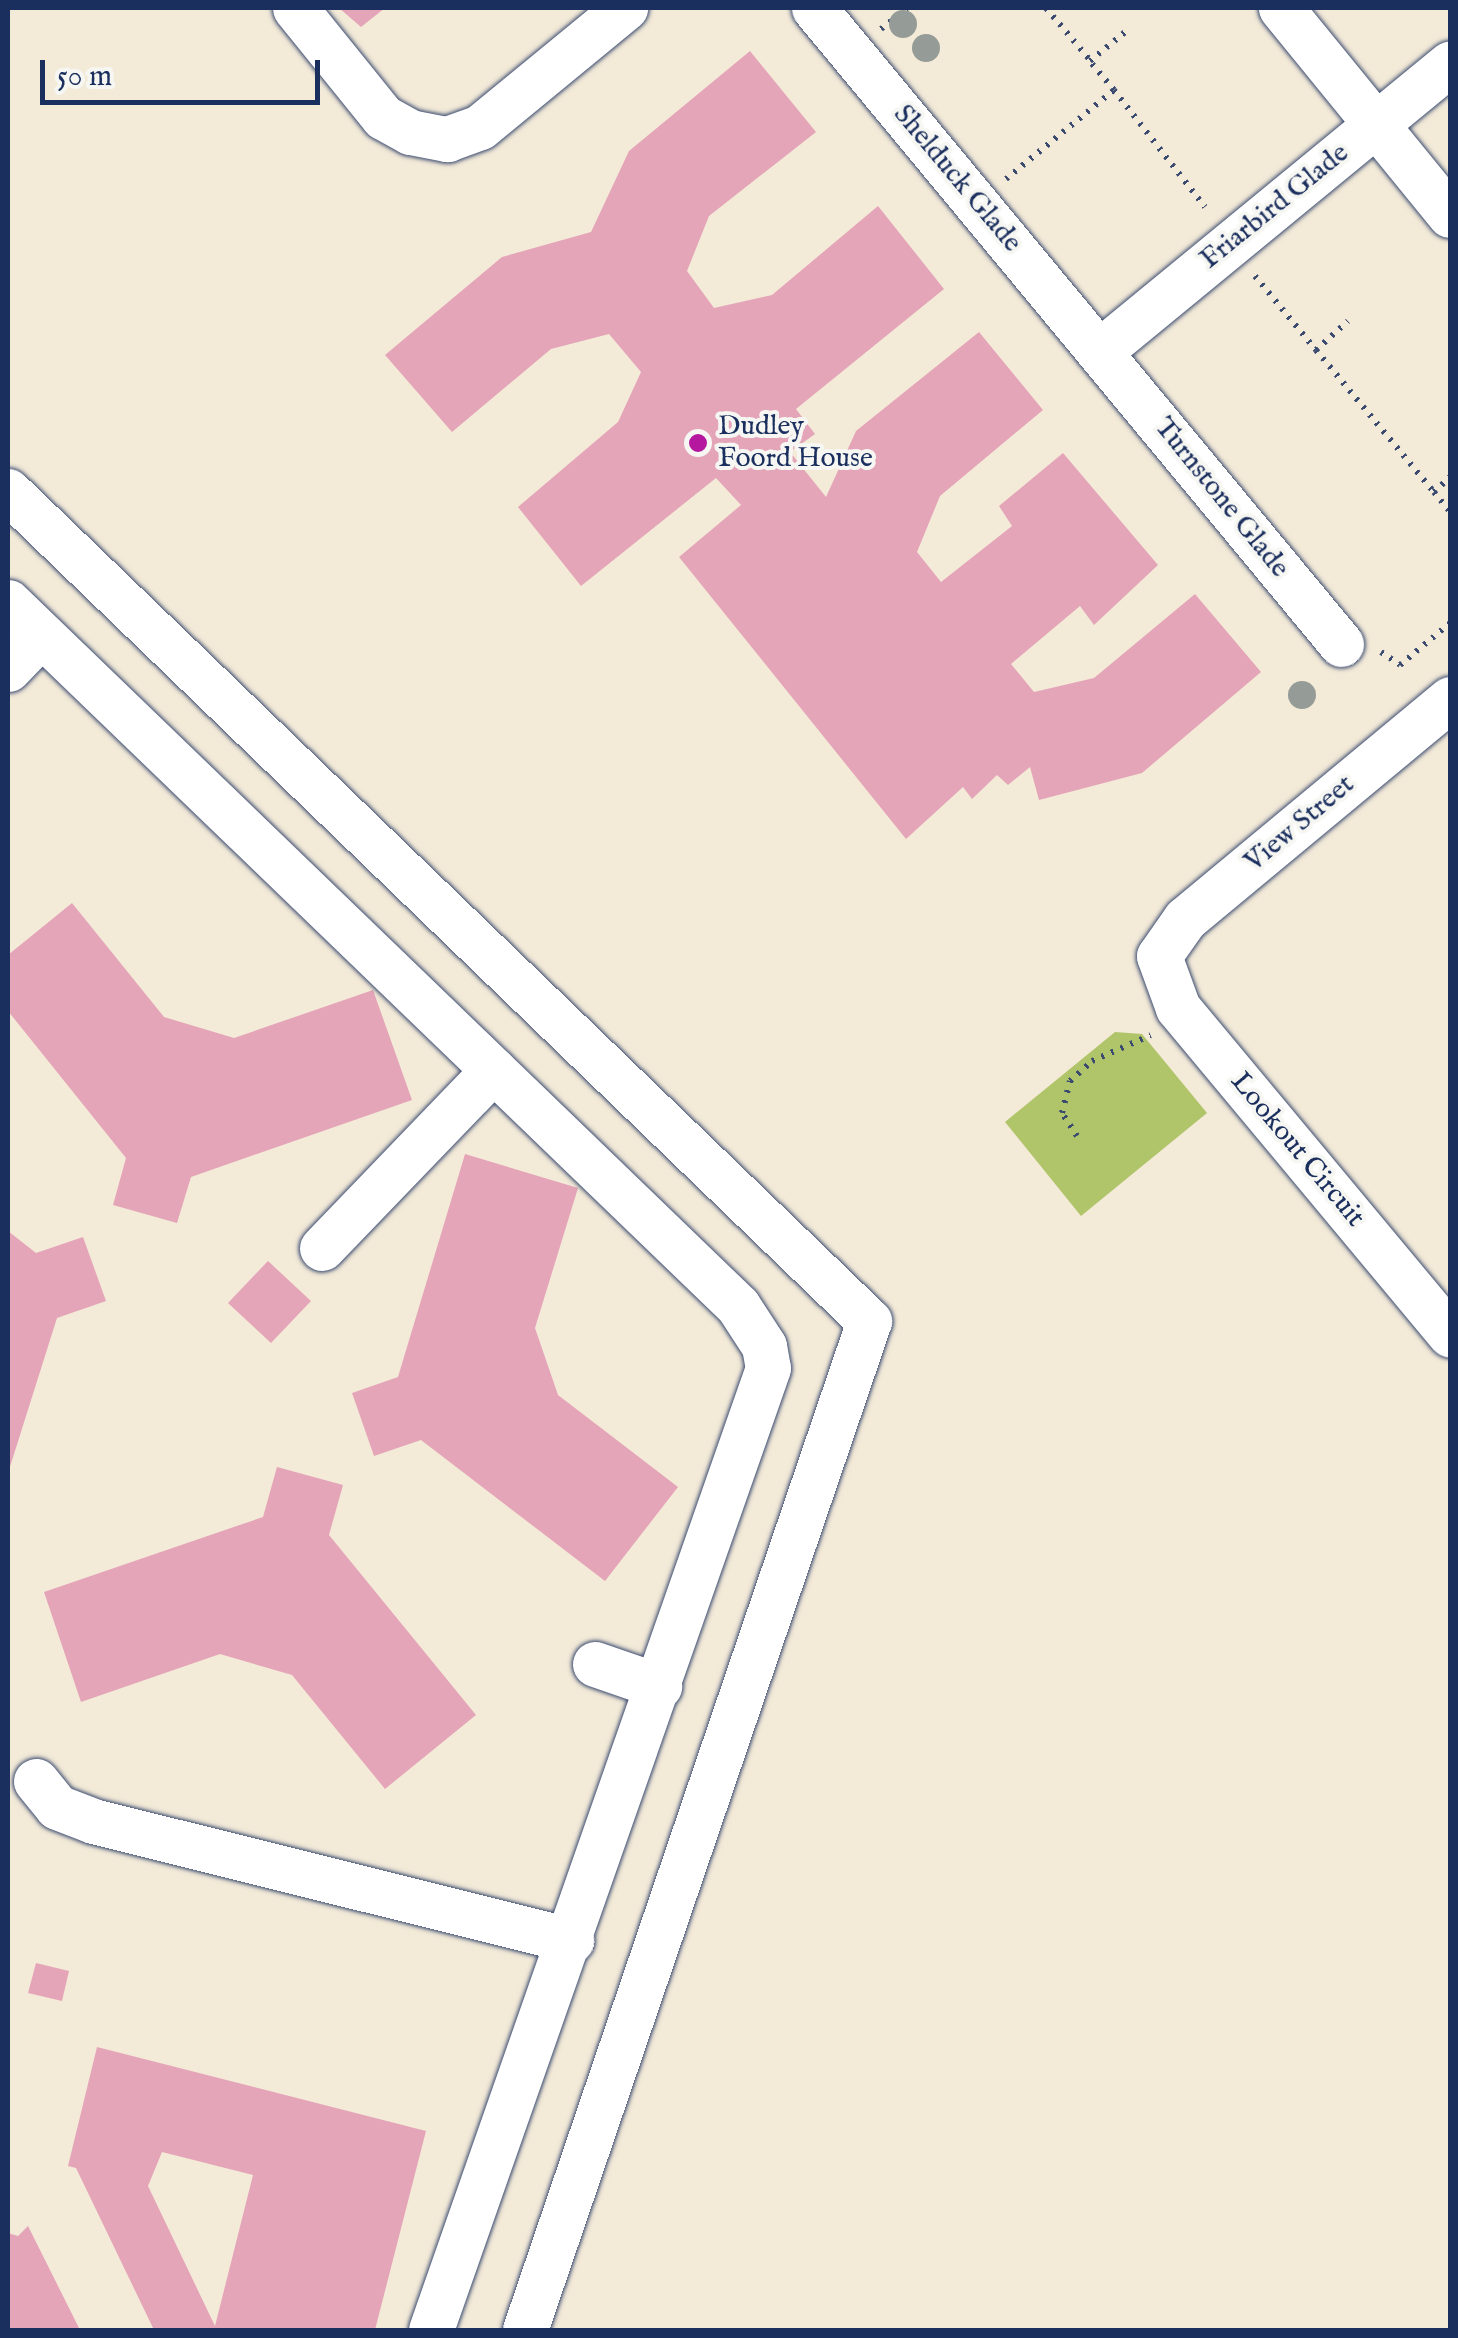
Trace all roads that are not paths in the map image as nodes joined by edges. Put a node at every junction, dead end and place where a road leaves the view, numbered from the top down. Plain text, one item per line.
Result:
1 (295, 8) edge
2 (625, 8) edge
3 (814, 8) edge
4 (1281, 8) edge
5 (1322, 8) edge
6 (1450, 64) edge
7 (1388, 114) junction
8 (1450, 166) edge
9 (1450, 216) edge
10 (1100, 351) junction
11 (8, 492) edge
12 (8, 602) edge
13 (41, 635) junction
14 (1358, 644) road end
15 (8, 669) edge
16 (1450, 699) edge
17 (1159, 956) joint
18 (493, 1070) junction
19 (322, 1248) dead end
20 (1450, 1335) edge
21 (595, 1664) dead end
22 (658, 1686) junction
23 (36, 1781) dead end
24 (571, 1940) junction
25 (431, 2330) edge
26 (525, 2330) edge

1 - 2 street
3 - 10 street, Shelduck Glade
4 - 7 street
5 - 7 street
6 - 7 street, Friarbird Glade
7 - 8 street
7 - 9 street
7 - 10 street, Friarbird Glade
10 - 14 street, Turnstone Glade
11 - 26 street
12 - 13 street
13 - 15 street
13 - 18 street
16 - 17 street, View Street
17 - 20 street, Lookout Circuit
18 - 19 street
18 - 22 street
21 - 22 street
22 - 24 street
23 - 24 street
24 - 25 street

